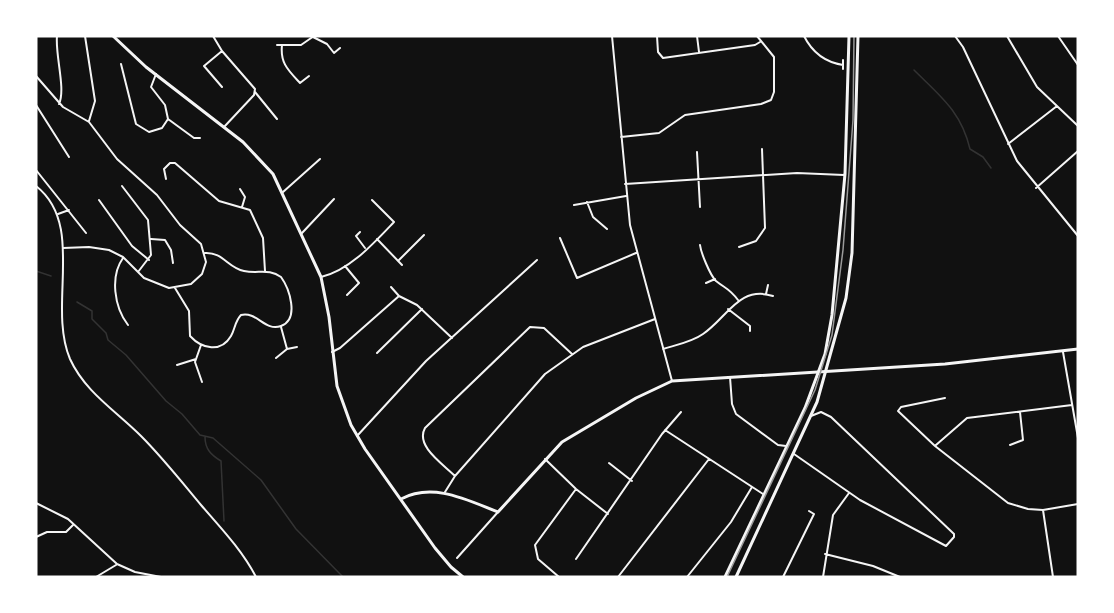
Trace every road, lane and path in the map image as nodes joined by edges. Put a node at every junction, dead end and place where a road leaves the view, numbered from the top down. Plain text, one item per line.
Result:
1 (57, 36) edge
2 (85, 36) edge
3 (113, 36) edge
4 (213, 36) edge
5 (612, 36) edge
6 (657, 36) edge
7 (697, 36) edge
8 (757, 36) edge
9 (804, 36) edge
10 (849, 36) edge
11 (858, 36) edge
12 (955, 36) edge
13 (1006, 36) edge
14 (1058, 36) edge
15 (313, 37) edge
16 (761, 41) junction
17 (277, 45) dead end
18 (282, 45) junction
19 (340, 48) dead end
20 (222, 51) junction
21 (699, 52) junction
22 (843, 60) dead end
23 (121, 64) dead end
24 (1078, 66) edge
25 (156, 74) junction
26 (36, 76) edge
27 (309, 76) dead end
28 (222, 87) dead end
29 (255, 92) junction
30 (59, 104) junction
31 (36, 105) edge
32 (1057, 106) junction
33 (168, 119) junction
34 (277, 119) dead end
35 (88, 122) junction
36 (1078, 126) edge
37 (224, 127) junction
38 (621, 137) junction
39 (200, 138) dead end
40 (1008, 144) junction
41 (762, 149) dead end
42 (1078, 151) edge
43 (698, 152) dead end
44 (69, 157) dead end
45 (320, 159) dead end
46 (36, 170) edge
47 (763, 174) junction
48 (845, 174) junction
49 (166, 179) dead end
50 (698, 179) junction
51 (625, 184) junction
52 (36, 186) edge
53 (122, 186) dead end
54 (1036, 188) junction
55 (240, 189) dead end
56 (283, 192) junction
57 (626, 196) junction
58 (334, 199) dead end
59 (99, 200) dead end
60 (372, 200) dead end
61 (587, 202) junction
62 (574, 205) dead end
63 (242, 207) junction
64 (700, 207) dead end
65 (69, 210) junction
66 (58, 214) junction
67 (607, 229) dead end
68 (360, 232) dead end
69 (86, 233) dead end
70 (302, 234) junction
71 (424, 235) dead end
72 (1078, 236) edge
73 (560, 238) dead end
74 (152, 239) junction
75 (377, 239) junction
76 (700, 245) dead end
77 (739, 247) dead end
78 (63, 248) junction
79 (366, 248) junction
80 (205, 253) junction
81 (636, 253) junction
82 (123, 257) junction
83 (149, 260) junction
84 (398, 261) junction
85 (537, 261) dead end
86 (173, 263) dead end
87 (402, 265) dead end
88 (345, 266) junction
89 (265, 271) junction
90 (138, 272) junction
91 (321, 277) junction
92 (577, 278) junction
93 (715, 279) junction
94 (579, 283) dead end
95 (706, 283) dead end
96 (768, 285) dead end
97 (391, 287) dead end
98 (175, 288) junction
99 (766, 294) junction
100 (347, 295) dead end
101 (399, 296) junction
102 (773, 296) dead end
103 (738, 300) junction
104 (422, 309) junction
105 (728, 309) junction
106 (654, 319) junction
107 (128, 325) dead end
108 (281, 327) junction
109 (750, 331) dead end
110 (452, 338) junction
111 (201, 345) junction
112 (297, 347) dead end
113 (287, 349) junction
114 (663, 349) junction
115 (1078, 349) edge
116 (332, 352) junction
117 (1063, 352) junction
118 (377, 353) dead end
119 (572, 354) junction
120 (276, 358) dead end
121 (196, 359) junction
122 (177, 365) dead end
123 (819, 372) junction
124 (828, 372) junction
125 (730, 377) junction
126 (672, 381) junction
127 (202, 382) dead end
128 (945, 398) dead end
129 (1072, 405) junction
130 (1020, 410) junction
131 (681, 412) dead end
132 (811, 416) junction
133 (665, 430) junction
134 (357, 436) junction
135 (1078, 438) edge
136 (788, 445) junction
137 (1010, 445) dead end
138 (935, 446) junction
139 (794, 454) junction
140 (544, 459) junction
141 (709, 459) junction
142 (609, 463) dead end
143 (455, 476) junction
144 (632, 481) junction
145 (752, 487) junction
146 (576, 489) junction
147 (445, 493) junction
148 (849, 493) junction
149 (765, 495) junction
150 (401, 500) junction
151 (36, 503) edge
152 (1078, 504) edge
153 (1042, 510) junction
154 (809, 511) dead end
155 (498, 512) junction
156 (609, 514) junction
157 (74, 524) junction
158 (36, 537) edge
159 (825, 554) junction
160 (457, 558) dead end
161 (576, 559) dead end
162 (117, 564) junction
163 (96, 577) edge
164 (161, 577) edge
165 (256, 577) edge
166 (463, 577) edge
167 (559, 577) edge
168 (618, 577) edge
169 (687, 577) edge
170 (725, 577) edge
171 (736, 577) edge
172 (783, 577) edge
173 (823, 577) edge
174 (900, 577) edge
175 (1053, 577) edge

1 - 30 street
2 - 35 street
3 - 25 main road
4 - 20 street
5 - 38 street
6 - 21 street
7 - 21 street
8 - 16 street
9 - 22 street
10 - 48 main road
11 - 124 main road
12 - 40 street
13 - 32 street
14 - 24 street
15 - 18 street
15 - 19 street
16 - 21 street
16 - 38 street
17 - 18 street
18 - 27 street
20 - 28 street
20 - 29 street
23 - 33 street
25 - 33 street
25 - 37 main road
26 - 30 street
29 - 34 street
29 - 37 street
30 - 35 street
31 - 44 street
32 - 36 street
32 - 40 street
33 - 39 street
35 - 80 street
37 - 56 main road
38 - 51 street
40 - 54 street
41 - 47 street
42 - 54 street
43 - 50 street
45 - 56 street
46 - 65 street
47 - 48 street
47 - 50 street
47 - 77 street
48 - 123 main road
49 - 63 street
50 - 51 street
50 - 64 street
51 - 57 street
52 - 66 street
53 - 74 street
54 - 72 street
55 - 63 street
56 - 70 main road
57 - 61 street
57 - 81 street
58 - 70 street
59 - 83 street
60 - 75 street
61 - 62 street
61 - 67 street
63 - 89 street
65 - 66 street
65 - 69 street
66 - 78 street
68 - 79 street
70 - 91 main road
71 - 84 street
73 - 92 street
74 - 83 street
74 - 86 street
75 - 79 street
75 - 84 street
76 - 93 street
78 - 82 street
78 - 165 street
79 - 88 street
80 - 89 street
80 - 98 street
81 - 92 street
81 - 106 street
82 - 90 street
82 - 107 street
83 - 90 street
84 - 87 street
85 - 110 street
88 - 91 street
88 - 100 street
89 - 108 street
90 - 98 street
91 - 116 main road
92 - 94 street
93 - 95 street
93 - 103 street
96 - 99 street
97 - 101 street
98 - 111 street
99 - 102 street
99 - 103 street
101 - 104 street
101 - 116 street
103 - 105 street
104 - 110 street
104 - 118 street
105 - 109 street
105 - 114 street
106 - 114 street
106 - 119 street
108 - 111 street
108 - 113 street
110 - 134 street
111 - 121 street
112 - 113 street
113 - 120 street
114 - 126 street
115 - 117 main road
116 - 134 main road
117 - 124 main road
117 - 129 street
119 - 143 street
119 - 143 street
121 - 122 street
121 - 127 street
123 - 124 main road
123 - 125 main road
123 - 136 main road
124 - 132 main road
125 - 126 main road
125 - 136 street
126 - 140 main road
128 - 138 street
129 - 130 street
129 - 135 street
130 - 137 street
130 - 138 street
131 - 133 street
132 - 139 main road
132 - 148 street
133 - 141 street
133 - 144 street
134 - 150 main road
136 - 149 main road
138 - 153 street
139 - 148 street
139 - 171 main road
140 - 146 street
140 - 155 main road
141 - 145 street
141 - 168 street
142 - 144 street
143 - 147 street
144 - 156 street
145 - 149 street
145 - 169 street
146 - 156 street
146 - 167 street
147 - 150 main road
147 - 155 main road
148 - 159 street
149 - 170 main road
150 - 166 main road
151 - 157 street
152 - 153 street
153 - 175 street
154 - 172 street
155 - 160 street
156 - 161 street
157 - 158 street
157 - 162 street
159 - 173 street
159 - 174 street
162 - 163 street
162 - 164 street

